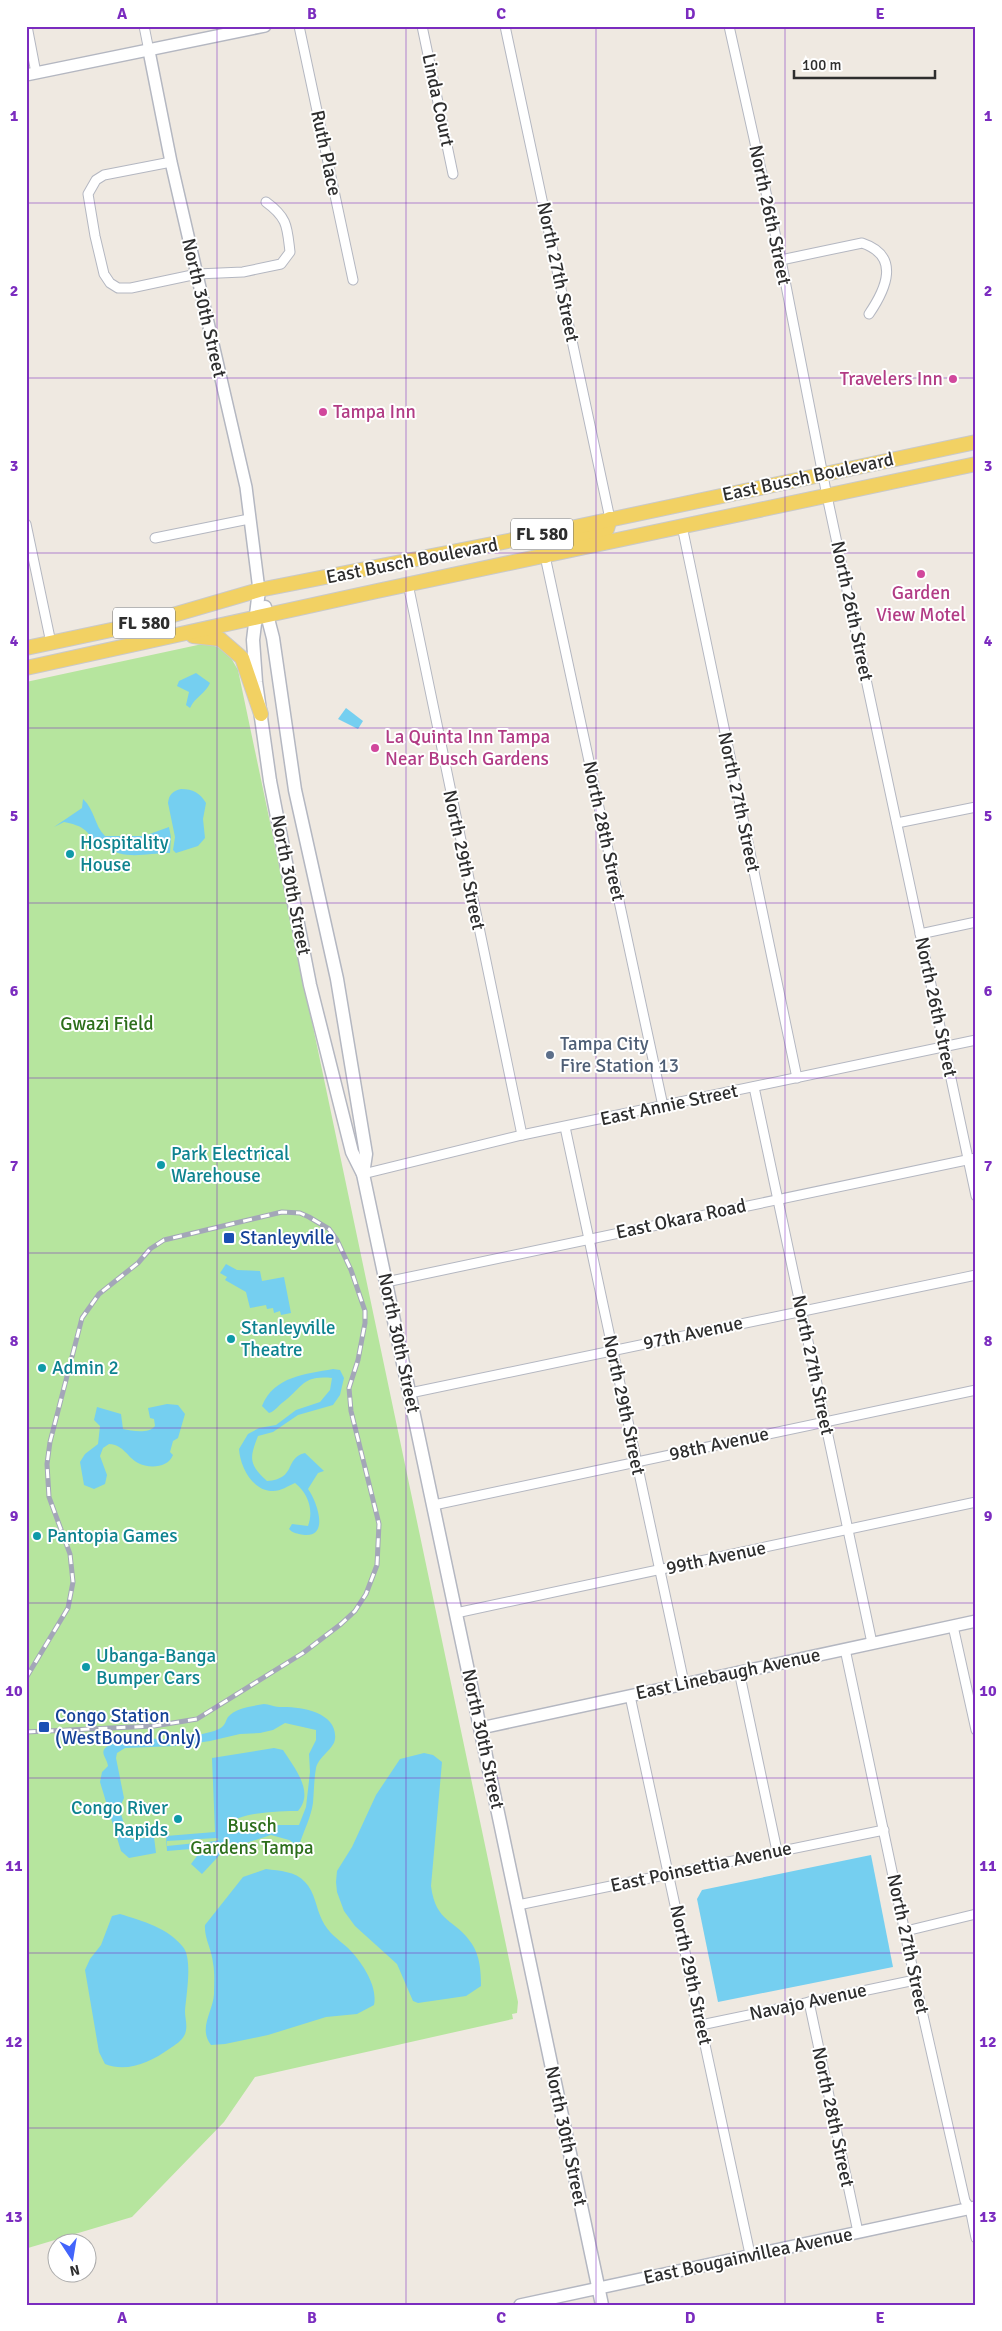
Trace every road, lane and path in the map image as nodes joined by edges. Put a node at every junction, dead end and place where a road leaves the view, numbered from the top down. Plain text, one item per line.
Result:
1 (27, 26) edge
2 (144, 26) edge
3 (265, 26) edge
4 (299, 26) edge
5 (422, 26) edge
6 (505, 26) edge
7 (728, 26) edge
8 (253, 28) edge
9 (149, 51) junction
10 (31, 74) edge
11 (171, 162) junction
12 (454, 174) dead end
13 (266, 202) dead end
14 (781, 260) junction
15 (196, 274) junction
16 (353, 280) dead end
17 (869, 314) dead end
18 (976, 442) edge
19 (976, 464) edge
20 (823, 475) junction
21 (827, 496) junction
22 (249, 519) junction
23 (610, 519) junction
24 (26, 524) edge
25 (682, 526) junction
26 (155, 538) dead end
27 (545, 556) junction
28 (408, 584) junction
29 (259, 590) junction
30 (261, 616) junction
31 (179, 635) junction
32 (51, 643) junction
33 (26, 648) edge
34 (26, 663) edge
35 (26, 668) edge
36 (261, 714) junction
37 (976, 807) edge
38 (897, 823) junction
39 (976, 922) edge
40 (920, 934) junction
41 (976, 1040) edge
42 (944, 1046) junction
43 (797, 1078) junction
44 (754, 1087) junction
45 (663, 1106) junction
46 (565, 1127) junction
47 (522, 1135) junction
48 (972, 1159) edge
49 (363, 1174) junction
50 (976, 1196) edge
51 (778, 1199) junction
52 (588, 1238) junction
53 (976, 1275) edge
54 (386, 1282) junction
55 (801, 1310) junction
56 (613, 1350) junction
57 (976, 1390) edge
58 (410, 1394) junction
59 (825, 1422) junction
60 (636, 1461) junction
61 (976, 1502) edge
62 (434, 1505) junction
63 (849, 1530) junction
64 (660, 1570) junction
65 (456, 1613) junction
66 (976, 1621) edge
67 (954, 1626) junction
68 (872, 1643) junction
69 (845, 1649) junction
70 (739, 1671) junction
71 (684, 1683) junction
72 (630, 1696) junction
73 (481, 1728) junction
74 (976, 1730) edge
75 (884, 1830) junction
76 (777, 1851) junction
77 (669, 1874) junction
78 (518, 1905) junction
79 (976, 1914) edge
80 (906, 1930) junction
81 (915, 1980) junction
82 (809, 2002) junction
83 (702, 2025) junction
84 (973, 2208) edge
85 (858, 2232) junction
86 (976, 2238) edge
87 (750, 2254) junction
88 (599, 2288) junction
89 (520, 2305) edge
90 (602, 2305) edge

1 - 10 street
2 - 9 street, North 30th Street
3 - 8 street
4 - 16 street, Ruth Place
5 - 12 street, Linda Court
6 - 23 street, North 27th Street
7 - 14 street, North 26th Street
8 - 9 street
9 - 10 street
9 - 11 street, North 30th Street
11 - 15 street, North 30th Street
11 - 15 street
13 - 15 street
14 - 17 street
14 - 20 street, North 26th Street
15 - 22 street, North 30th Street
18 - 20 main road, East Busch Boulevard / FL 580
19 - 21 main road, East Busch Boulevard / FL 580
20 - 21 street, North 26th Street
20 - 23 main road, East Busch Boulevard / FL 580
21 - 25 main road, East Busch Boulevard / FL 580
21 - 38 street, North 26th Street
22 - 26 street
22 - 29 street, North 30th Street
23 - 27 main road
23 - 29 main road, East Busch Boulevard / FL 580
24 - 32 street
25 - 27 main road, East Busch Boulevard / FL 580
25 - 43 street, North 27th Street
27 - 28 main road, East Busch Boulevard / FL 580
27 - 45 street, North 28th Street
28 - 30 main road, East Busch Boulevard / FL 580
28 - 47 street, North 29th Street
29 - 30 main road, North 30th Street
29 - 32 main road, East Busch Boulevard / FL 580
30 - 31 main road, East Busch Boulevard / FL 580
30 - 36 main road, North 30th Street
30 - 49 main road, North 30th Street
31 - 35 main road, East Busch Boulevard / FL 580
31 - 36 main road
32 - 33 main road, East Busch Boulevard / FL 580
32 - 34 main road
36 - 49 main road, North 30th Street
37 - 38 street
38 - 40 street, North 26th Street
39 - 40 street
40 - 42 street, North 26th Street
41 - 42 street, East Annie Street
42 - 43 street, East Annie Street
42 - 48 street, North 26th Street
43 - 44 street, East Annie Street
44 - 45 street, East Annie Street
44 - 51 street, North 27th Street
45 - 46 street, East Annie Street
46 - 47 street, East Annie Street
46 - 52 street, North 29th Street
47 - 49 street, East Annie Street
48 - 50 street, North 26th Street
48 - 51 street, East Okara Road
49 - 54 main road, North 30th Street
51 - 52 street, East Okara Road
51 - 55 street, North 27th Street
52 - 54 street, East Okara Road
52 - 56 street, North 29th Street
53 - 55 street, 97th Avenue
54 - 58 main road, North 30th Street
55 - 56 street, 97th Avenue
55 - 59 street, North 27th Street
56 - 58 street, 97th Avenue
56 - 60 street, North 29th Street
57 - 59 street, 98th Avenue
58 - 62 main road, North 30th Street
59 - 60 street, 98th Avenue
59 - 63 street, North 27th Street
60 - 62 street, 98th Avenue
60 - 64 street, North 29th Street
61 - 63 street, 99th Avenue
62 - 65 main road, North 30th Street
63 - 64 street, 99th Avenue
63 - 68 street, North 27th Street
64 - 65 street, 99th Avenue
64 - 71 street, North 29th Street
65 - 73 main road, North 30th Street
66 - 67 street, East Linebaugh Avenue
67 - 68 street, East Linebaugh Avenue
67 - 74 street
68 - 69 street, East Linebaugh Avenue
69 - 70 street, East Linebaugh Avenue
69 - 75 street, North 27th Street
70 - 71 street, East Linebaugh Avenue
70 - 76 street
71 - 72 street, East Linebaugh Avenue
72 - 73 street, East Linebaugh Avenue
72 - 77 street, North 29th Street
73 - 78 main road, North 30th Street
75 - 76 street, East Poinsettia Avenue
75 - 80 street, North 27th Street
76 - 77 street, East Poinsettia Avenue
77 - 78 street, East Poinsettia Avenue
77 - 83 street, North 29th Street
78 - 88 main road, North 30th Street
79 - 80 street
80 - 81 street, North 27th Street
81 - 82 street, Navajo Avenue
81 - 84 street, North 27th Street
82 - 83 street, Navajo Avenue
82 - 85 street, North 28th Street
83 - 87 street, North 29th Street
84 - 85 street, East Bougainvillea Avenue
84 - 86 street, North 27th Street
85 - 87 street, East Bougainvillea Avenue
87 - 88 street, East Bougainvillea Avenue
88 - 89 street, East Bougainvillea Avenue
88 - 90 main road, North 30th Street

